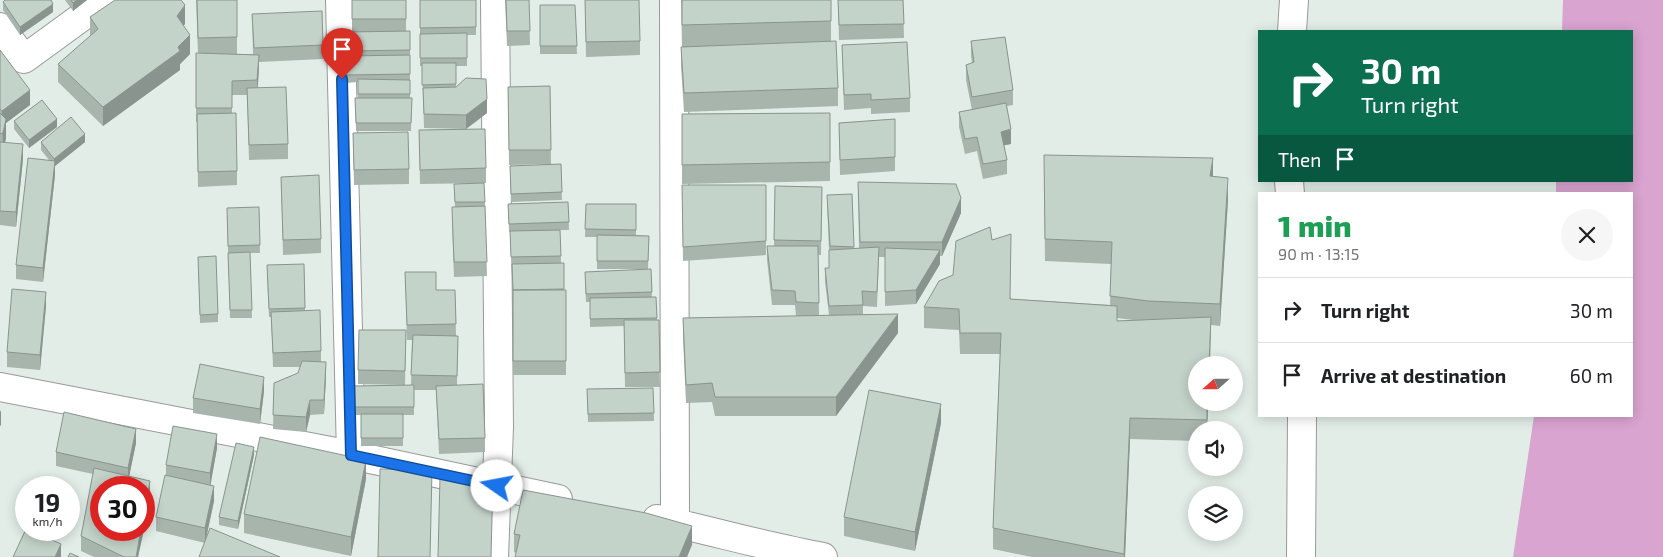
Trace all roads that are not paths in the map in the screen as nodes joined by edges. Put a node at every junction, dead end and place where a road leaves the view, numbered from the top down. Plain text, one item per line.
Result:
1 (105, 0) edge
2 (340, 0) edge
3 (495, 0) edge
4 (674, 0) edge
5 (1294, 0) edge
6 (0, 27) edge
7 (1292, 30) edge
8 (0, 387) edge
9 (1302, 417) edge
10 (351, 455) junction
11 (497, 486) junction
12 (581, 504) edge
13 (628, 513) edge
14 (674, 523) junction
15 (494, 557) edge
16 (823, 557) edge
17 (1302, 557) edge

1 - 6 street
2 - 10 street
3 - 11 street
4 - 14 street
5 - 7 street
8 - 10 street
9 - 17 street
10 - 11 street
11 - 12 street
11 - 15 street
13 - 14 street
14 - 16 street

